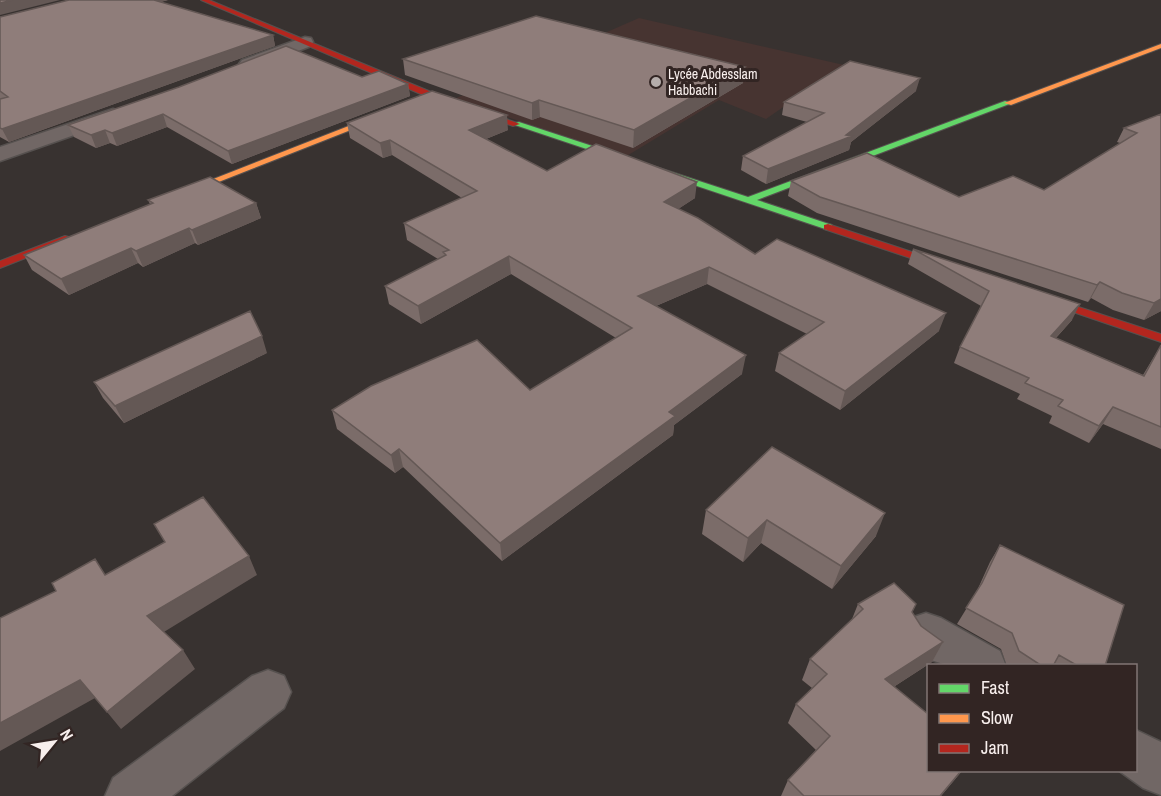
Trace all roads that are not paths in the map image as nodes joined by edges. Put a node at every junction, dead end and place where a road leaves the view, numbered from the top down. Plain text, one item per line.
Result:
1 (204, 0) edge
2 (305, 42) junction
3 (1161, 46) edge
4 (229, 72) edge
5 (433, 96) junction
6 (132, 108) edge
7 (0, 154) edge
8 (166, 199) edge
9 (747, 201) junction
10 (78, 234) edge
11 (0, 265) edge
12 (971, 275) edge
13 (1027, 293) edge
14 (1161, 338) edge
15 (926, 632) edge
16 (981, 664) edge
17 (268, 692) dead end
18 (1137, 756) edge
19 (1161, 770) edge
20 (131, 796) edge

1 - 2 street
2 - 4 street
2 - 5 street
3 - 9 street
5 - 8 street
5 - 9 street
6 - 7 street
9 - 12 street
10 - 11 street
13 - 14 street
15 - 16 street
17 - 20 street
18 - 19 street

